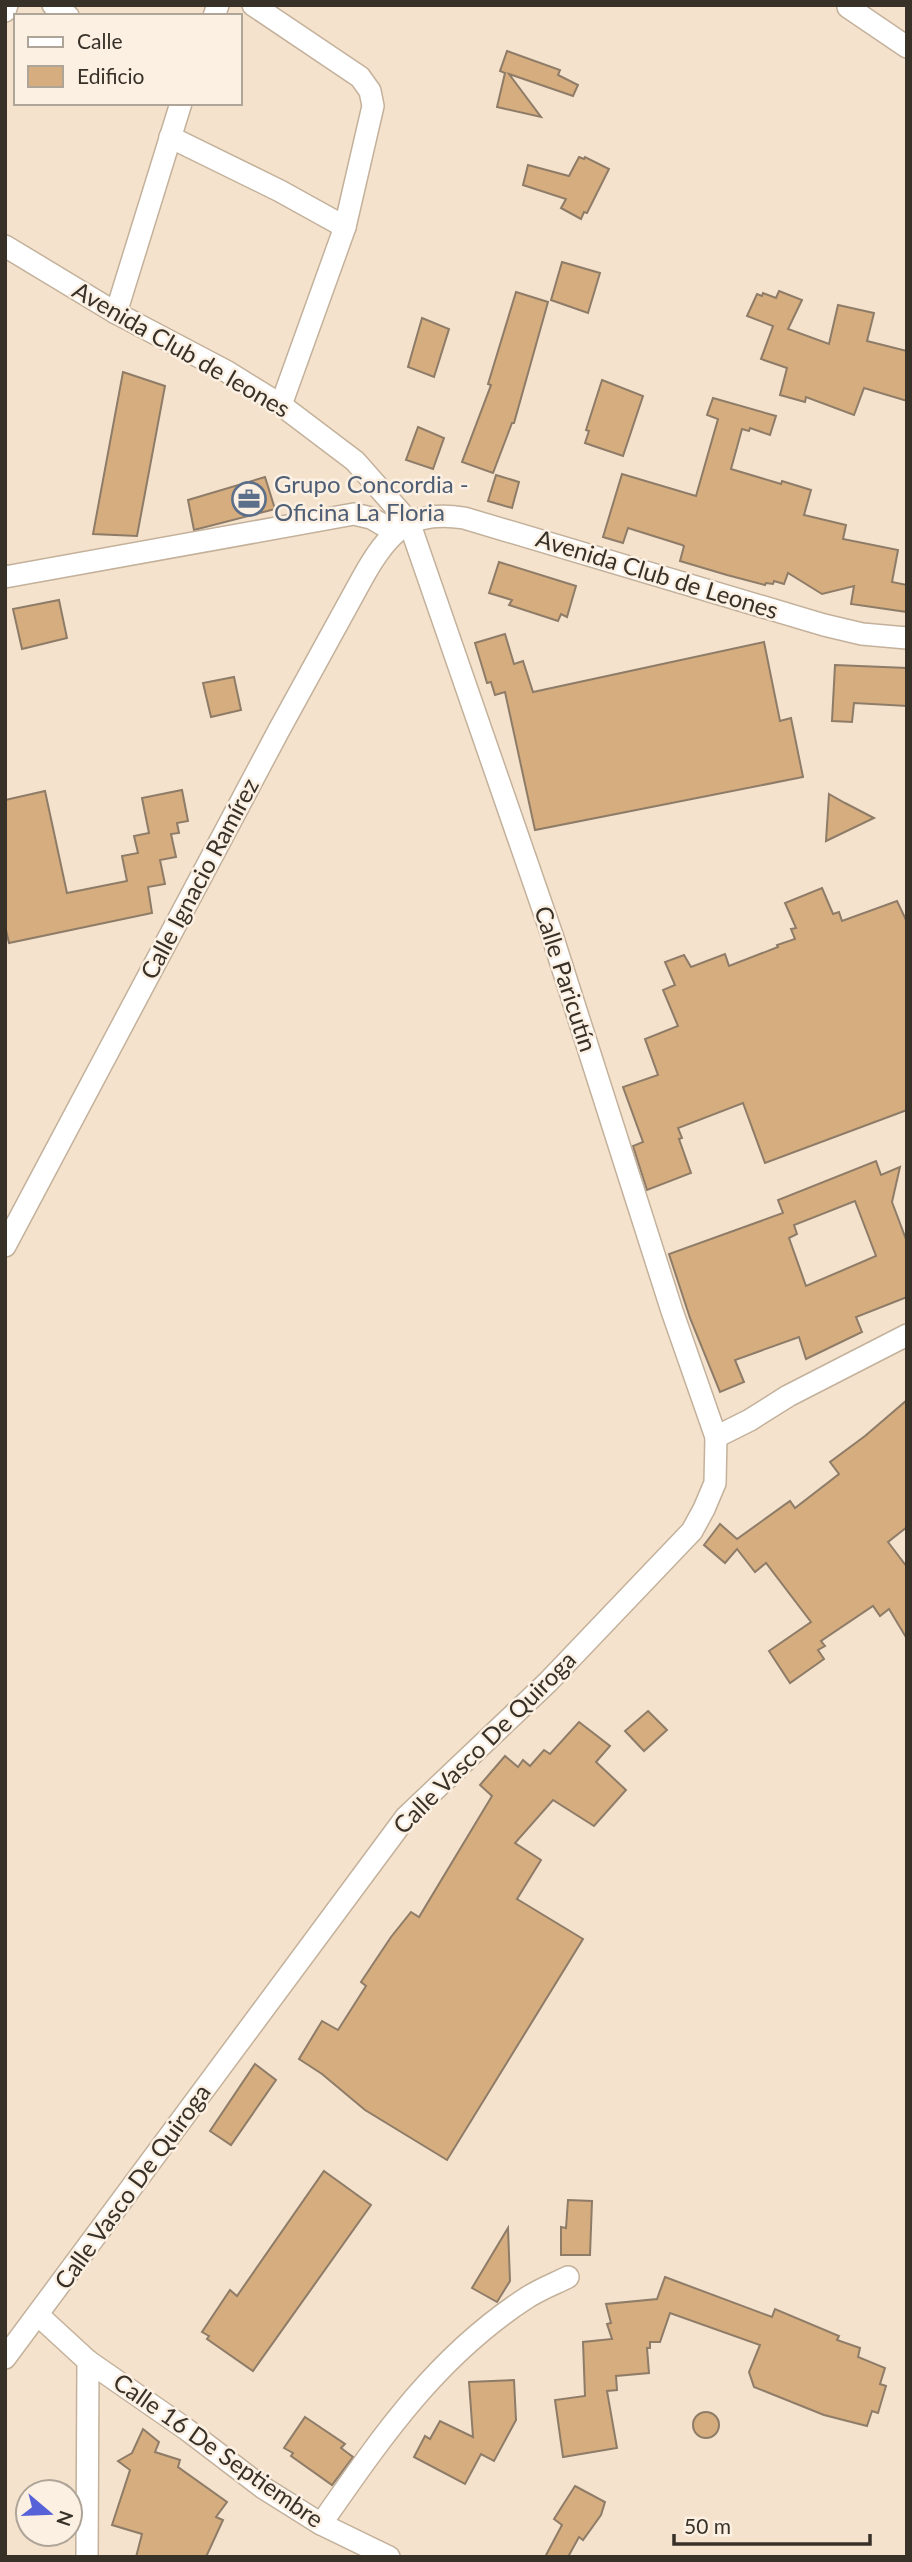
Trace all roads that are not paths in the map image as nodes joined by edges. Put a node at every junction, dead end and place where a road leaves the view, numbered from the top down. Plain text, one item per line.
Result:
1 (7, 5) edge
2 (253, 5) edge
3 (848, 7) dead end
4 (5, 11) edge
5 (907, 47) edge
6 (180, 105) edge
7 (170, 137) junction
8 (345, 228) junction
9 (5, 246) edge
10 (116, 313) junction
11 (281, 405) junction
12 (402, 527) junction
13 (5, 577) edge
14 (907, 638) edge
15 (5, 1246) edge
16 (907, 1335) edge
17 (716, 1437) junction
18 (568, 2277) dead end
19 (38, 2315) junction
20 (5, 2358) edge
21 (88, 2361) junction
22 (321, 2524) junction
23 (87, 2557) edge
24 (389, 2557) edge

1 - 4 street
2 - 8 street
3 - 5 street
6 - 7 street
7 - 8 street
7 - 10 street
8 - 11 street
9 - 10 street, Avenida Club de leones
10 - 11 street, Avenida Club de leones
11 - 12 street, Avenida Club de leones
12 - 13 street
12 - 14 street, Avenida Club de Leones
12 - 15 street, Calle Ignacio Ramírez
12 - 17 street, Calle Paricutín
16 - 17 street
17 - 19 street, Calle Vasco De Quiroga
18 - 22 street
19 - 20 street, Calle Vasco De Quiroga
19 - 21 street, Calle 16 De Septiembre
21 - 22 street, Calle 16 De Septiembre
21 - 23 street
22 - 24 street, Calle 16 De Septiembre

